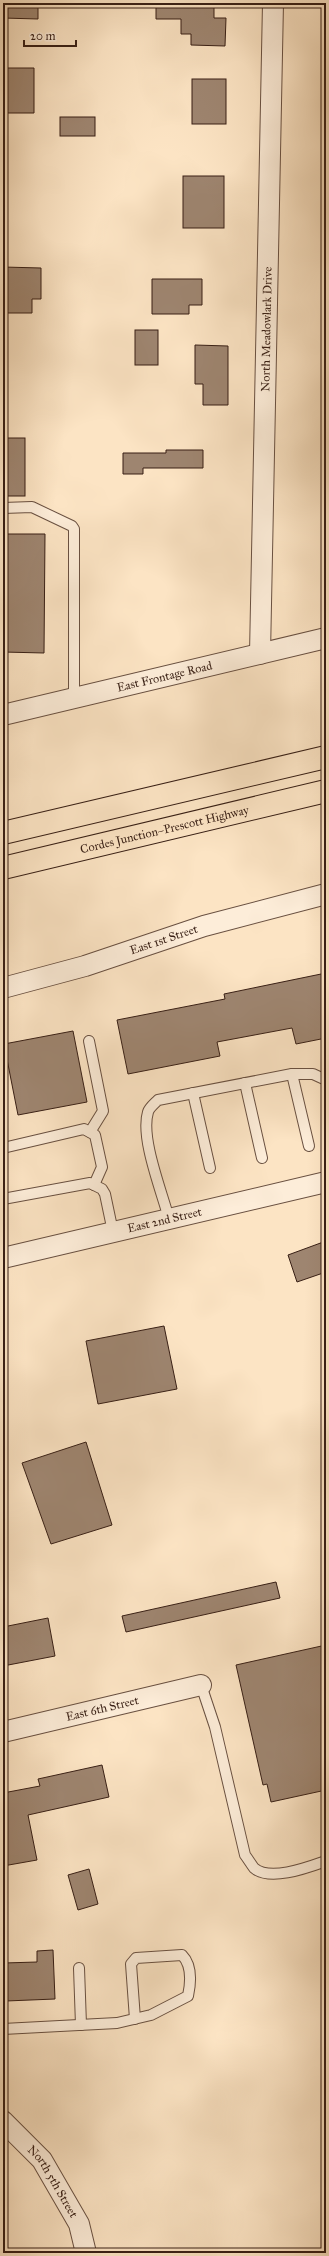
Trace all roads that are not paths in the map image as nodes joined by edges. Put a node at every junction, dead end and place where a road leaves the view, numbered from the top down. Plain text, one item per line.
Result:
1 (273, 3) edge
2 (3, 508) edge
3 (326, 638) edge
4 (260, 654) junction
5 (74, 698) junction
6 (3, 715) edge
7 (326, 757) edge
8 (326, 791) edge
9 (3, 833) edge
10 (3, 868) edge
11 (326, 894) edge
12 (3, 988) edge
13 (88, 1041) dead end
14 (292, 1074) junction
15 (326, 1080) edge
16 (245, 1083) junction
17 (193, 1093) junction
18 (90, 1132) junction
19 (309, 1146) dead end
20 (3, 1148) edge
21 (262, 1158) dead end
22 (210, 1168) dead end
23 (326, 1182) edge
24 (94, 1185) junction
25 (3, 1199) edge
26 (169, 1219) junction
27 (113, 1232) junction
28 (3, 1258) edge
29 (201, 1685) joint
30 (3, 1732) edge
31 (326, 1861) edge
32 (78, 1968) dead end
33 (135, 2019) junction
34 (81, 2025) junction
35 (3, 2029) edge
36 (3, 2121) edge
37 (86, 2253) edge

1 - 4 street, North Meadowlark Drive
2 - 5 lane
3 - 4 street, East Frontage Road
4 - 5 street, East Frontage Road
5 - 6 street, East Frontage Road
7 - 9 main road
8 - 10 main road, Cordes Junction–Prescott Highway
11 - 12 street, East 1st Street
13 - 18 lane
14 - 15 lane
14 - 16 lane
14 - 19 lane
16 - 17 lane
16 - 21 lane
17 - 22 lane
17 - 26 lane
18 - 20 lane
18 - 24 lane
23 - 26 street, East 2nd Street
24 - 25 lane
24 - 27 lane
26 - 27 street, East 2nd Street
27 - 28 street, East 2nd Street
29 - 30 street, East 6th Street
29 - 31 lane
32 - 34 lane
33 - 33 lane
33 - 34 lane
34 - 35 lane
36 - 37 street, North 5th Street

